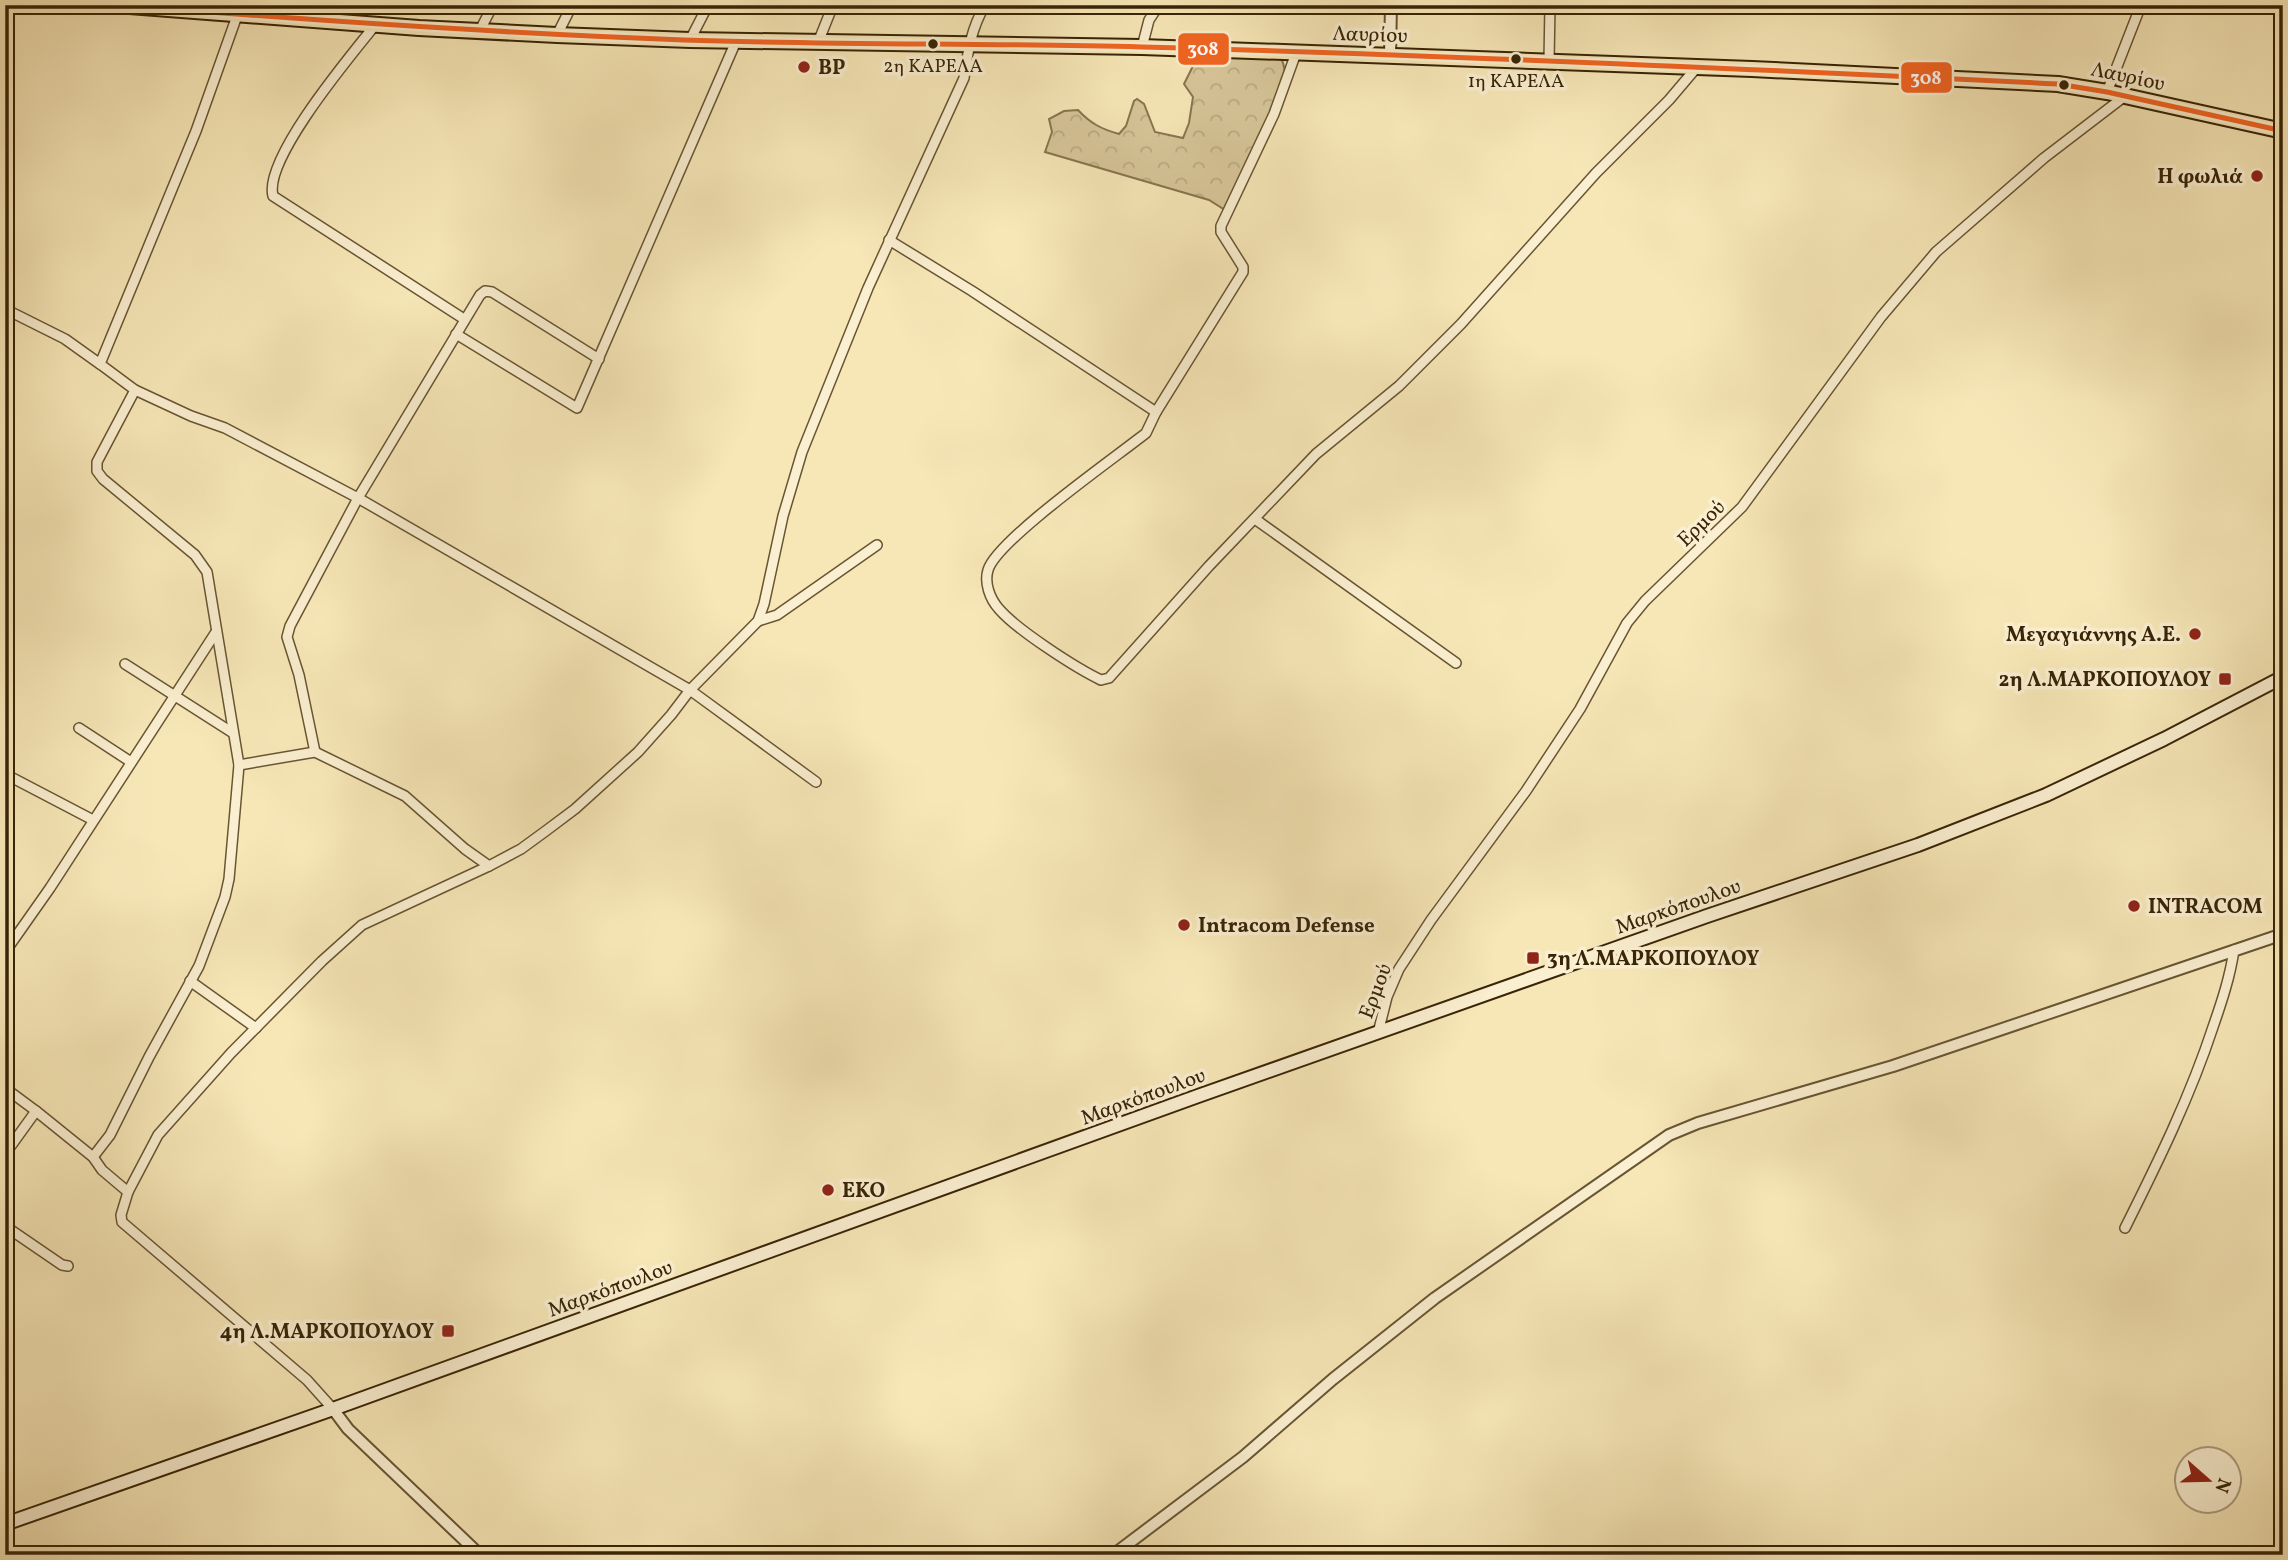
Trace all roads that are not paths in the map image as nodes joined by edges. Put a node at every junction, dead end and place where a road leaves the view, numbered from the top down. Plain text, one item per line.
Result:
1 (116, 5) edge
2 (493, 5) edge
3 (572, 5) edge
4 (708, 5) edge
5 (834, 5) edge
6 (985, 5) edge
7 (1159, 5) edge
8 (1391, 5) edge
9 (1550, 5) edge
10 (2141, 5) edge
11 (237, 13) junction
12 (376, 24) junction
13 (479, 32) junction
14 (557, 35) junction
15 (737, 39) junction
16 (690, 40) junction
17 (819, 40) junction
18 (969, 42) junction
19 (1142, 47) junction
20 (1296, 53) junction
21 (1390, 55) junction
22 (1549, 61) junction
23 (1697, 67) junction
24 (2107, 92) junction
25 (2125, 96) junction
26 (2283, 131) edge
27 (889, 240) junction
28 (5, 309) edge
29 (464, 319) junction
30 (456, 334) junction
31 (598, 359) junction
32 (100, 364) junction
33 (135, 390) junction
34 (1156, 412) junction
35 (358, 498) junction
36 (1255, 519) junction
37 (877, 545) dead end
38 (758, 621) junction
39 (216, 632) junction
40 (1456, 663) dead end
41 (125, 664) dead end
42 (2283, 677) edge
43 (690, 690) junction
44 (174, 696) junction
45 (79, 728) dead end
46 (233, 733) junction
47 (315, 752) junction
48 (131, 762) junction
49 (239, 765) junction
50 (5, 774) edge
51 (816, 782) dead end
52 (93, 820) junction
53 (489, 866) junction
54 (2283, 934) edge
55 (2234, 950) junction
56 (5, 952) edge
57 (191, 981) junction
58 (256, 1028) junction
59 (1378, 1034) junction
60 (5, 1088) edge
61 (36, 1111) junction
62 (5, 1154) edge
63 (93, 1157) junction
64 (128, 1192) junction
65 (5, 1226) edge
66 (2125, 1228) dead end
67 (68, 1266) dead end
68 (333, 1409) junction
69 (5, 1524) edge
70 (480, 1555) edge
71 (1113, 1555) edge

1 - 11 main road, Λαυρίου
2 - 13 street
3 - 14 street
4 - 16 street
5 - 17 street
6 - 18 street
7 - 19 street
8 - 21 street
9 - 22 street
10 - 24 street
11 - 12 main road, Λαυρίου
11 - 32 street
12 - 13 main road, Λαυρίου
12 - 29 street
13 - 14 main road, Λαυρίου
14 - 16 main road, Λαυρίου
15 - 16 main road, Λαυρίου
15 - 17 main road, Λαυρίου
15 - 31 street
17 - 18 main road, Λαυρίου
18 - 19 main road, Λαυρίου
18 - 27 street
19 - 20 main road, Λαυρίου
20 - 21 main road, Λαυρίου
20 - 34 street
21 - 22 main road, Λαυρίου
22 - 23 main road, Λαυρίου
23 - 24 main road, Λαυρίου
23 - 36 street
24 - 25 main road, Λαυρίου
25 - 26 main road, Λαυρίου
25 - 59 street, Ερμού
27 - 34 street
27 - 38 street
28 - 32 street
29 - 30 street
29 - 31 street
30 - 31 street
30 - 35 street
32 - 33 street
33 - 35 street
33 - 39 street
34 - 36 street
35 - 43 street
35 - 47 street
36 - 40 street
37 - 38 street
38 - 43 street
39 - 44 street
39 - 46 street
41 - 44 street
42 - 59 main road, Μαρκόπουλου
43 - 51 street
43 - 53 street
44 - 46 street
44 - 48 street
45 - 48 street
46 - 49 street
47 - 49 street
47 - 53 street
48 - 52 street
49 - 57 street
50 - 52 street
52 - 56 street
53 - 58 street
54 - 55 street
55 - 66 street
55 - 71 street
57 - 58 street
57 - 63 street
58 - 64 street
59 - 68 main road, Μαρκόπουλου
60 - 61 street
61 - 62 street
61 - 63 street
63 - 64 street
64 - 68 street
65 - 67 street
68 - 69 main road, Μαρκόπουλου
68 - 70 street

